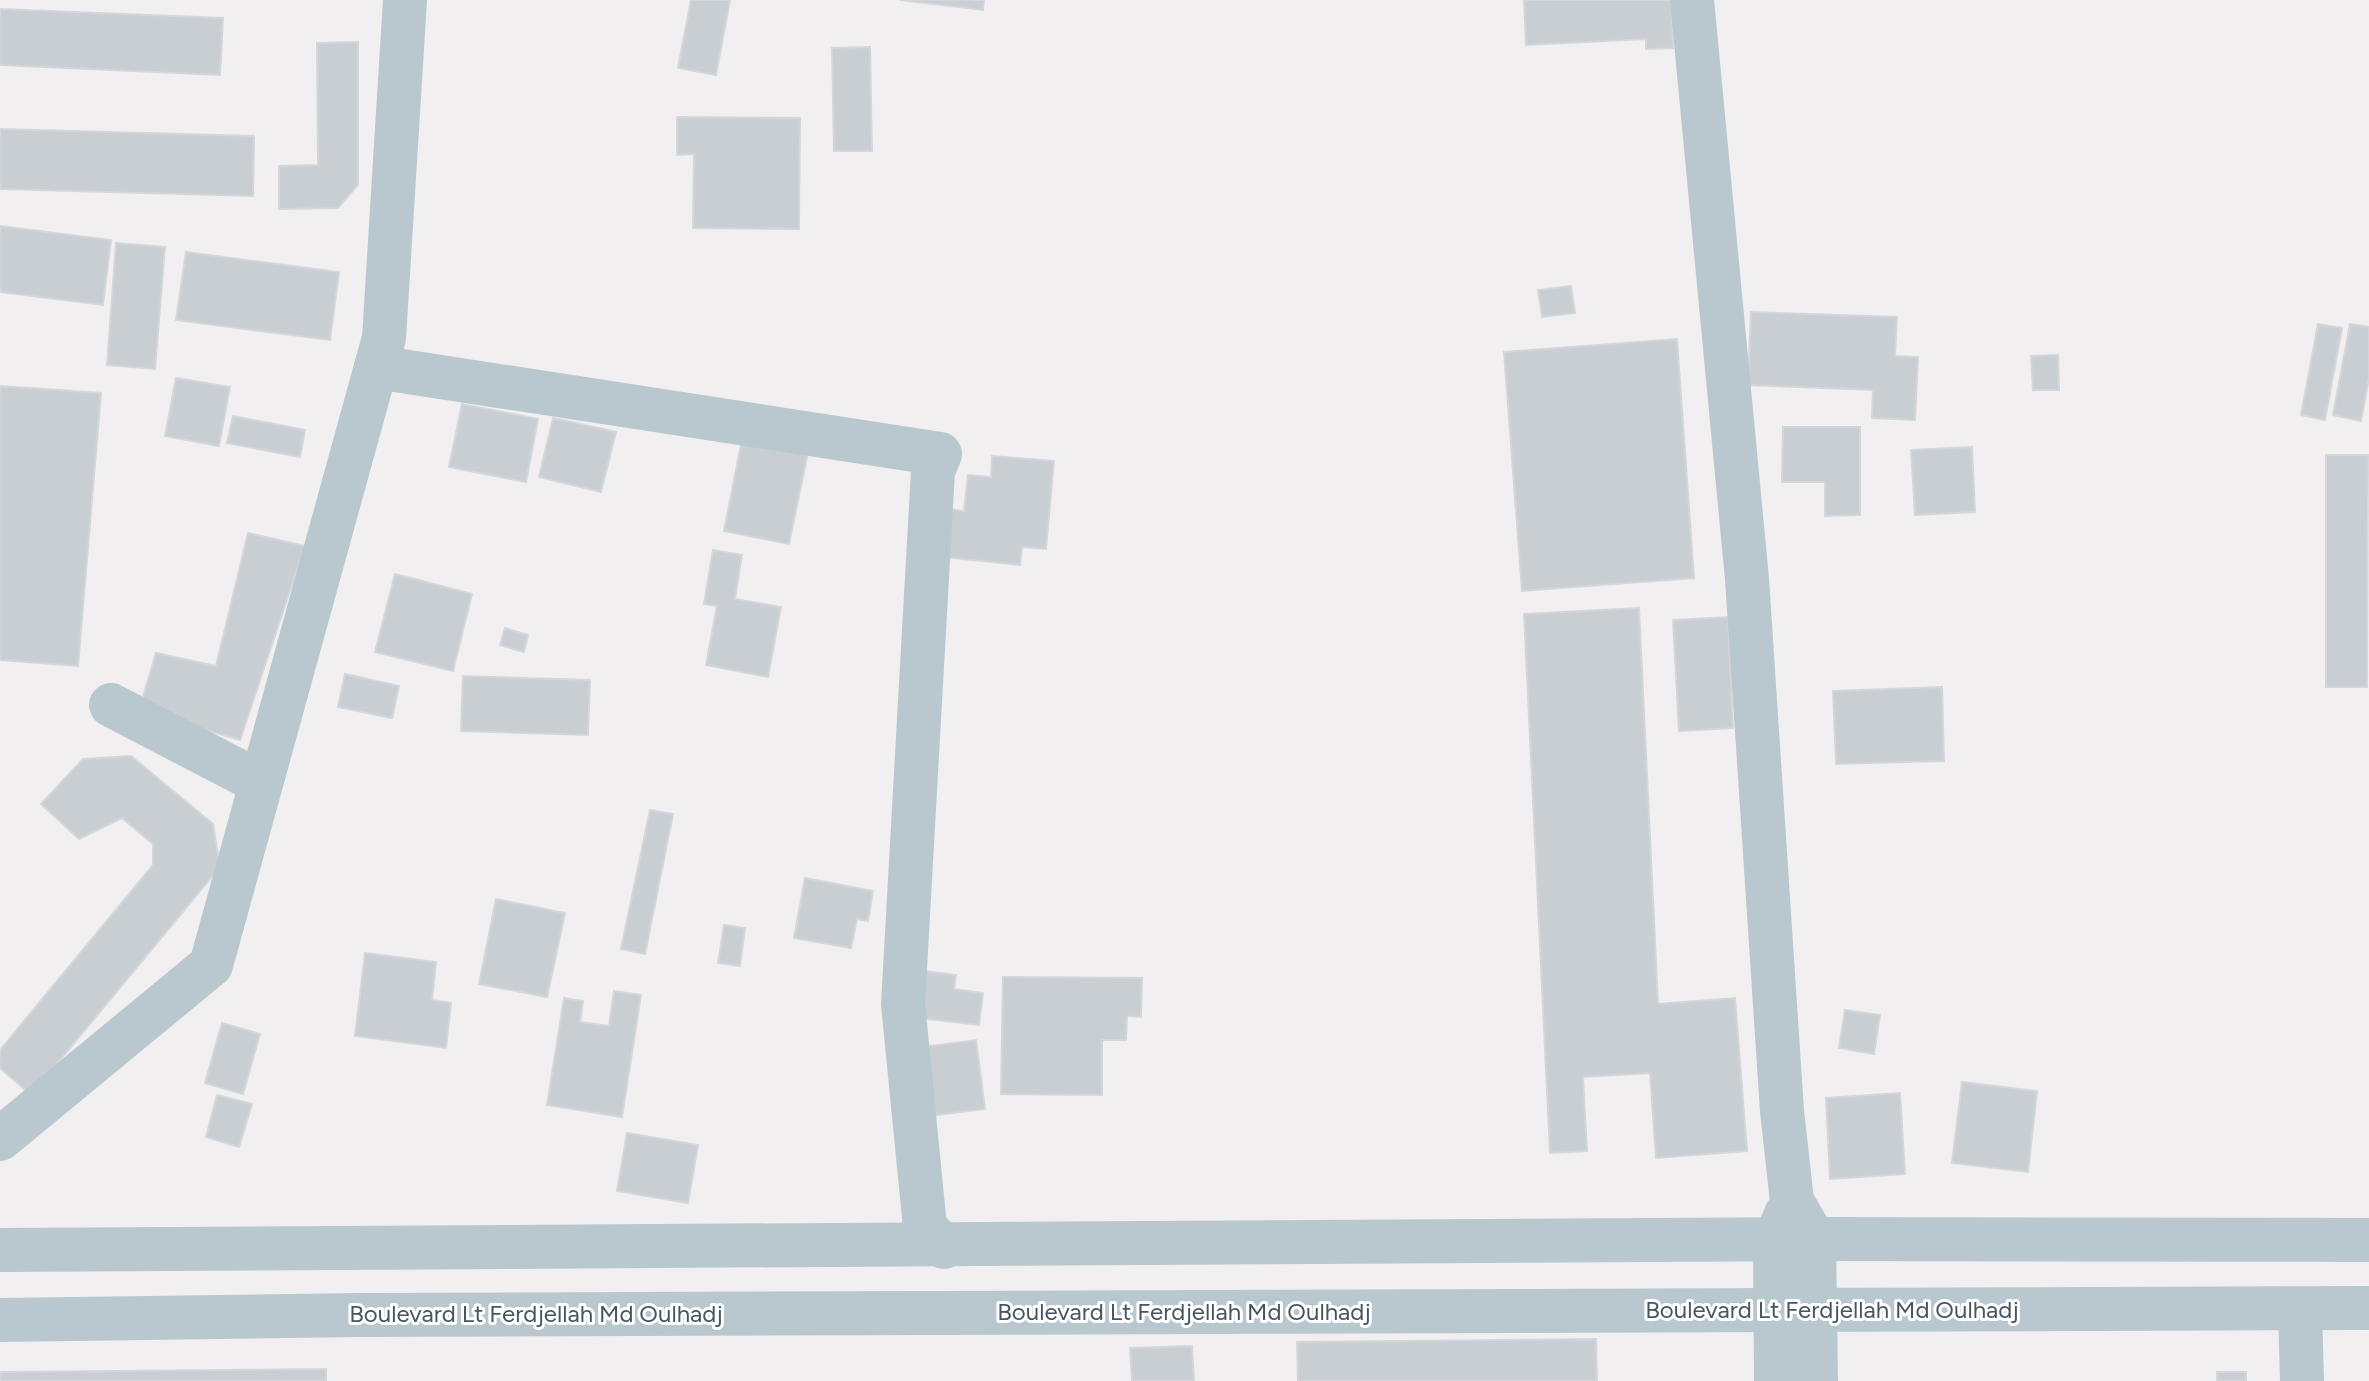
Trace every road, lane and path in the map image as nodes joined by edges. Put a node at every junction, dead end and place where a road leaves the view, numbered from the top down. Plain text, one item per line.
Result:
1 (405, 0) edge
2 (1692, 0) edge
3 (376, 367) junction
4 (111, 705) dead end
5 (261, 783) junction
6 (5, 1124) edge
7 (1794, 1227) junction
8 (2369, 1240) edge
9 (1085, 1246) junction
10 (944, 1247) junction
11 (359, 1248) junction
12 (0, 1250) edge
13 (2369, 1308) edge
14 (2300, 1309) junction
15 (1796, 1310) junction
16 (1086, 1312) junction
17 (359, 1315) junction
18 (0, 1320) edge
19 (1776, 1381) edge
20 (1816, 1381) edge
21 (2302, 1381) edge

1 - 3 street
2 - 7 street
3 - 5 street
3 - 10 street
4 - 5 street
5 - 6 street
7 - 8 street
7 - 9 street
7 - 15 street
9 - 10 street
9 - 16 street
10 - 11 street
11 - 12 street
11 - 17 street
13 - 14 street, Boulevard Lt Ferdjellah Md Oulhadj
14 - 15 street, Boulevard Lt Ferdjellah Md Oulhadj
14 - 21 street
15 - 16 street, Boulevard Lt Ferdjellah Md Oulhadj
15 - 19 street
15 - 20 street
16 - 17 street, Boulevard Lt Ferdjellah Md Oulhadj
17 - 18 street, Boulevard Lt Ferdjellah Md Oulhadj

